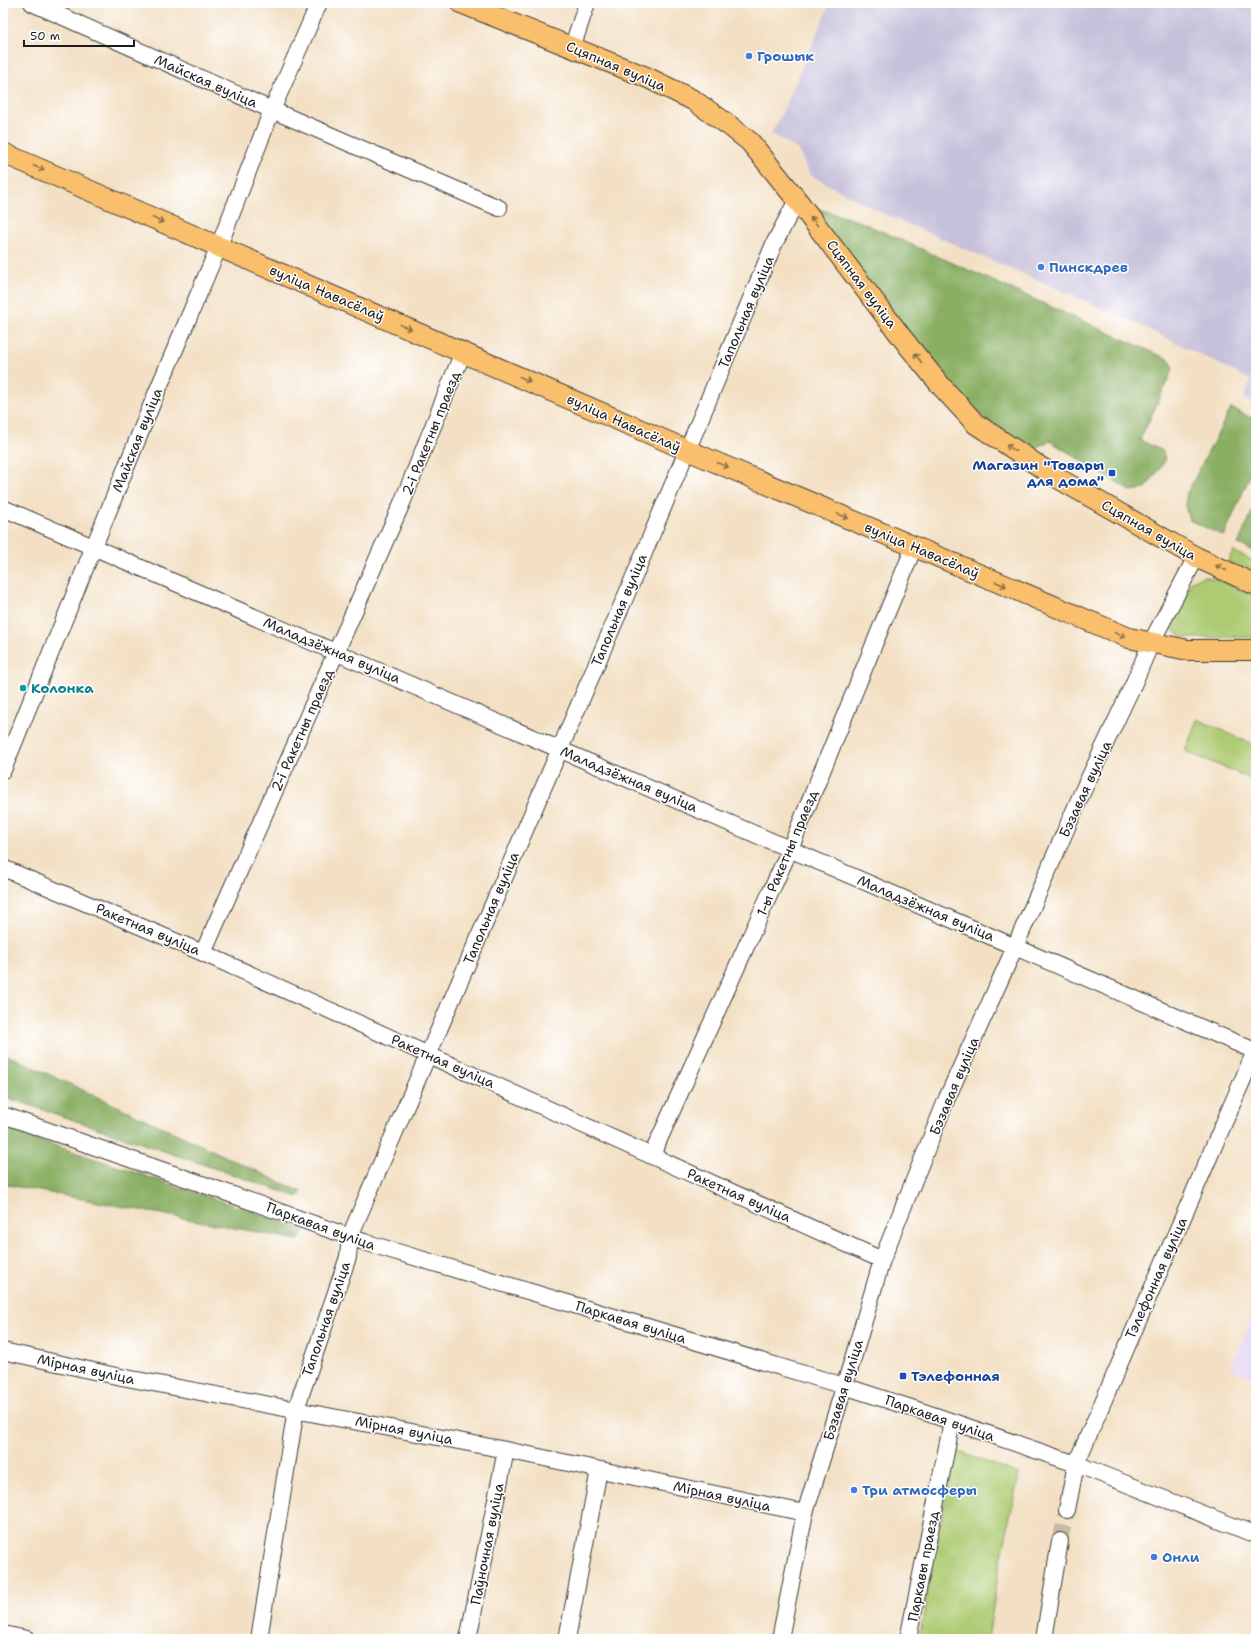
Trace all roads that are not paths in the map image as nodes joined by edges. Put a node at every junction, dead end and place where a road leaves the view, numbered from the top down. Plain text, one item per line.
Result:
1 (32, 3) edge
2 (319, 3) edge
3 (461, 3) edge
4 (587, 3) edge
5 (570, 47) junction
6 (272, 110) junction
7 (3, 153) edge
8 (797, 200) junction
9 (499, 208) dead end
10 (219, 246) junction
11 (463, 352) junction
12 (687, 450) junction
13 (3, 508) edge
14 (94, 547) junction
15 (914, 547) junction
16 (1196, 557) junction
17 (1256, 585) edge
18 (1152, 643) junction
19 (1256, 650) edge
20 (337, 652) junction
21 (559, 749) junction
22 (3, 770) edge
23 (790, 849) junction
24 (3, 868) edge
25 (1015, 947) junction
26 (203, 953) junction
27 (1256, 1050) edge
28 (428, 1055) junction
29 (3, 1115) edge
30 (652, 1155) junction
31 (350, 1236) junction
32 (882, 1260) junction
33 (3, 1351) edge
34 (844, 1386) junction
35 (296, 1409) junction
36 (952, 1422) junction
37 (506, 1450) junction
38 (1076, 1464) junction
39 (599, 1470) junction
40 (1067, 1510) tunnel mouth
41 (805, 1513) junction
42 (1256, 1535) edge
43 (1060, 1541) tunnel mouth
44 (3, 1634) edge
45 (27, 1639) edge
46 (259, 1639) edge
47 (468, 1639) edge
48 (567, 1639) edge
49 (780, 1639) edge
50 (908, 1639) edge
51 (1044, 1639) edge

1 - 6 street, Майская вуліца
2 - 6 street, Майская вуліца
3 - 5 main road, Сцяпная вуліца
4 - 5 street
5 - 8 main road, Сцяпная вуліца
6 - 9 street, Майская вуліца
6 - 10 street, Майская вуліца
7 -> 10 main road, вуліца Навасёлаў
8 - 12 street, Тапольная вуліца
16 -> 8 main road, Сцяпная вуліца
10 -> 11 main road, вуліца Навасёлаў
10 - 14 street, Майская вуліца
11 -> 12 main road, вуліца Навасёлаў
11 - 20 street, 2-і Ракетны праезд
12 -> 15 main road, вуліца Навасёлаў
12 - 21 street, Тапольная вуліца
13 - 14 street, Маладзёжная вуліца
14 - 20 street, Маладзёжная вуліца
14 - 22 street, Майская вуліца
15 -> 18 main road, вуліца Навасёлаў
15 - 23 street, 1-ы Ракетны праезд
17 -> 16 main road, Сцяпная вуліца
16 - 18 street, Бэзавая вуліца
18 - 19 main road, вуліца Навасёлаў
18 - 25 street, Бэзавая вуліца
20 - 21 street, Маладзёжная вуліца
20 - 26 street, 2-і Ракетны праезд
21 - 23 street, Маладзёжная вуліца
21 - 28 street, Тапольная вуліца
23 - 25 street, Маладзёжная вуліца
23 - 30 street, 1-ы Ракетны праезд
24 - 26 street, Ракетная вуліца
25 - 27 street, Маладзёжная вуліца
25 - 32 street, Бэзавая вуліца
26 - 28 street, Ракетная вуліца
27 - 38 street, Тэлефонная вуліца
28 - 30 street, Ракетная вуліца
28 - 31 street, Тапольная вуліца
29 - 31 street, Паркавая вуліца
30 - 32 street, Ракетная вуліца
31 - 34 street, Паркавая вуліца
31 - 35 street, Тапольная вуліца
32 - 34 street, Бэзавая вуліца
33 - 35 street, Мірная вуліца
34 - 36 street, Паркавая вуліца
34 - 41 street, Бэзавая вуліца
35 - 37 street, Мірная вуліца
35 - 46 street, Тапольная вуліца
36 - 38 street, Паркавая вуліца
36 - 50 street, Паркавы праезд
37 - 39 street, Мірная вуліца
37 - 47 street, Паўночная вуліца
38 - 40 street, Тэлефонная вуліца
38 - 42 street, Паркавая вуліца
39 - 41 street, Мірная вуліца
39 - 48 street
41 - 49 street, Бэзавая вуліца
43 - 51 street
44 - 45 street

